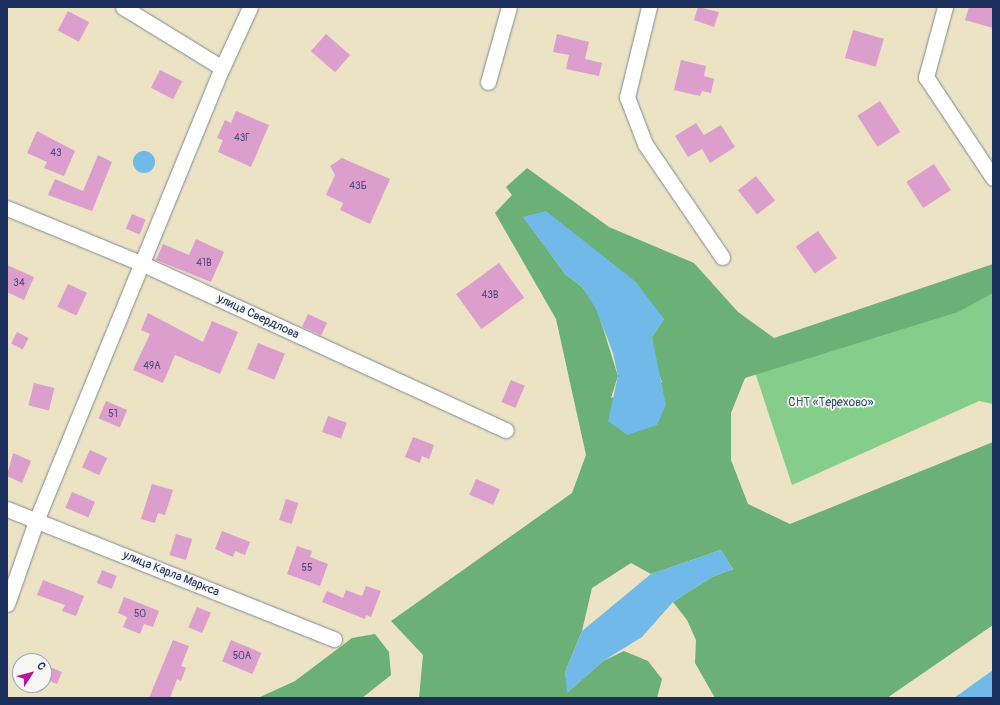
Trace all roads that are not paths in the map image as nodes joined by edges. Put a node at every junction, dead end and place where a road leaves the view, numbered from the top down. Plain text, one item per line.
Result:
1 (123, 7) edge
2 (250, 7) edge
3 (509, 7) edge
4 (649, 7) edge
5 (945, 7) edge
6 (222, 68) junction
7 (488, 82) dead end
8 (993, 178) edge
9 (7, 208) edge
10 (722, 257) dead end
11 (143, 264) junction
12 (506, 430) dead end
13 (7, 509) edge
14 (36, 521) junction
15 (7, 604) edge
16 (334, 639) dead end

1 - 6 street
2 - 6 street
3 - 7 street
4 - 10 street
5 - 8 street
6 - 11 street
9 - 11 street, улица Свердлова
11 - 12 street, улица Свердлова
11 - 14 street
13 - 14 street, улица Карла Маркса
14 - 15 street
14 - 16 street, улица Карла Маркса

